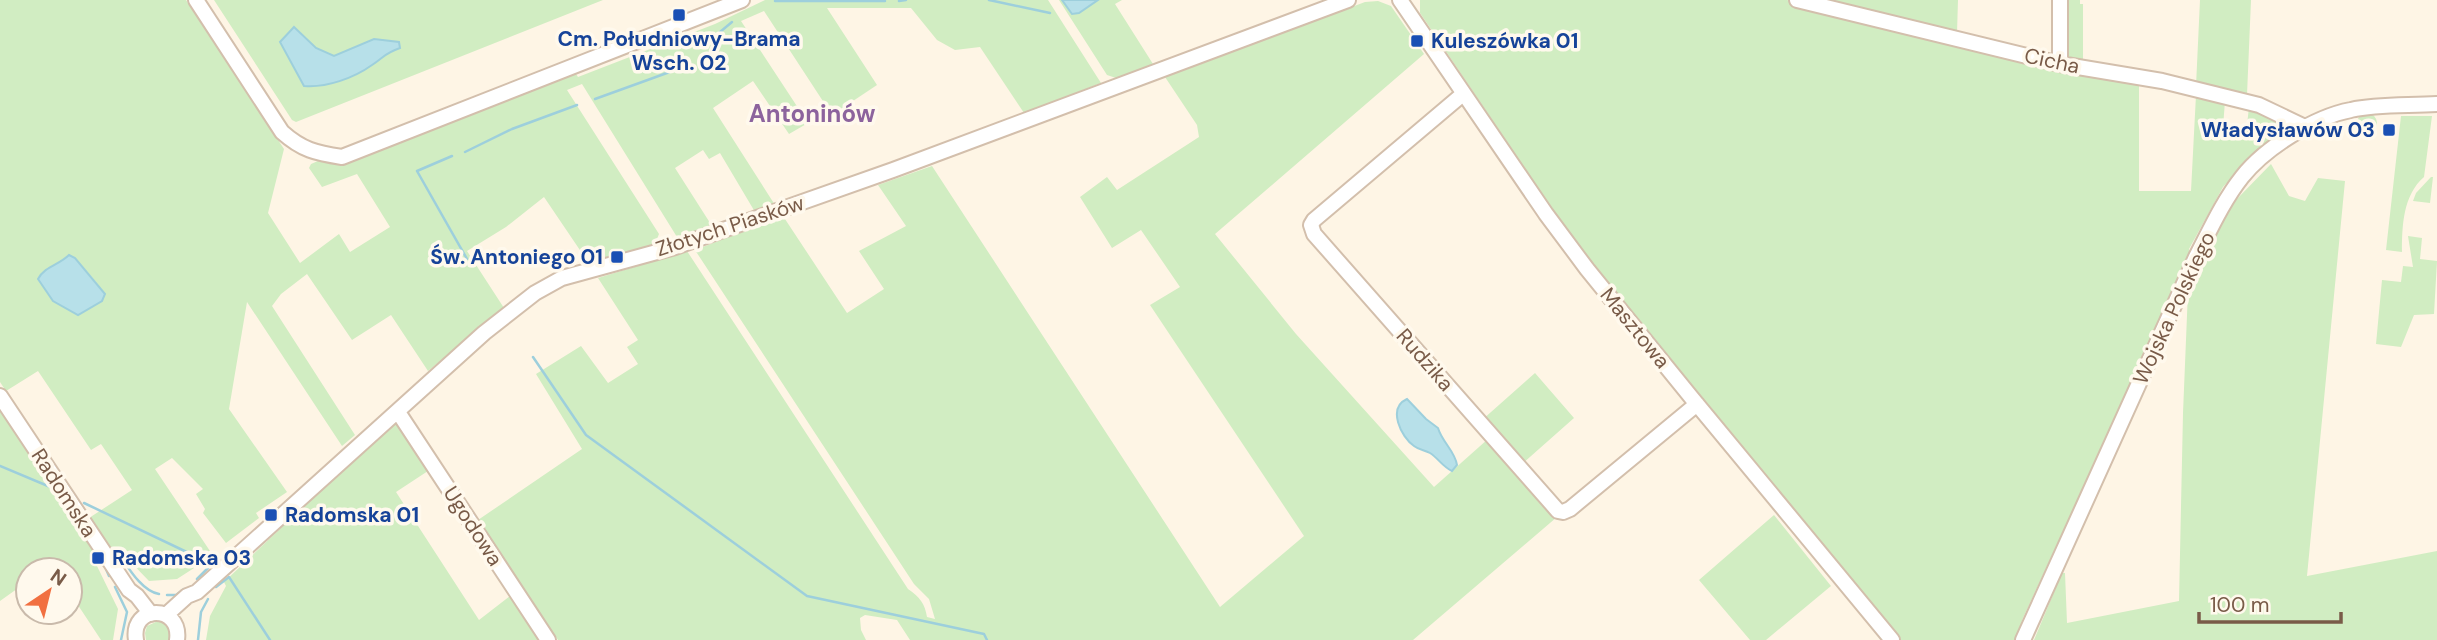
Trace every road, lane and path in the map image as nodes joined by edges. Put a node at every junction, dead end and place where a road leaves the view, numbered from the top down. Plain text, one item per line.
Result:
1 (196, 0) edge
2 (742, 0) edge
3 (1348, 0) edge
4 (1399, 0) edge
5 (1797, 0) edge
6 (2060, 0) edge
7 (2060, 64) junction
8 (1463, 94) junction
9 (2437, 104) edge
10 (2305, 127) junction
11 (0, 396) edge
12 (1697, 404) junction
13 (398, 412) junction
14 (145, 617) junction
15 (170, 619) junction
16 (136, 640) edge
17 (177, 640) edge
18 (548, 640) edge
19 (1892, 640) edge
20 (2023, 640) edge

1 - 2 street
3 - 13 street, Złotych Piasków
4 - 8 street, Masztowa
5 - 7 street, Cicha
6 - 7 street
7 - 10 street, Cicha
8 - 12 street, Masztowa
8 - 12 street, Rudzika
9 - 10 street, Wojska Polskiego
10 - 20 street, Wojska Polskiego
11 - 14 street, Radomska
12 - 19 street, Masztowa
13 - 15 street, Złotych Piasków
13 - 18 street, Ugodowa
14 - 15 street
14 - 16 street
15 - 17 street

